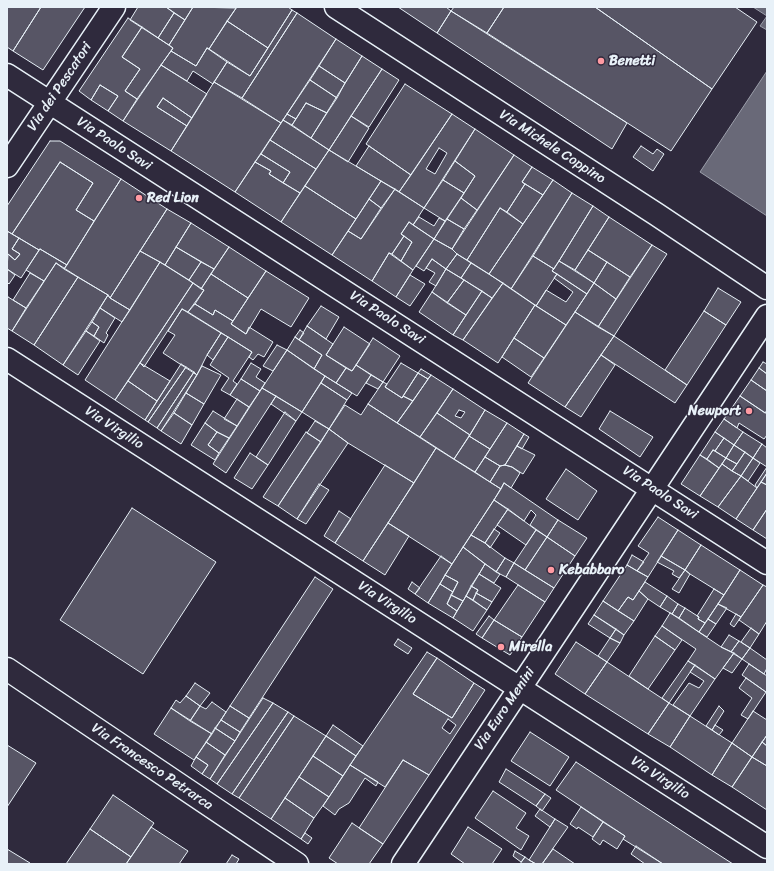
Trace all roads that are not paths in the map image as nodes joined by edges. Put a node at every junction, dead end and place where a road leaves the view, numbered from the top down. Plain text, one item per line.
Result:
1 (114, 7) edge
2 (336, 7) edge
3 (7, 75) edge
4 (50, 102) junction
5 (7, 166) edge
6 (767, 288) edge
7 (767, 316) edge
8 (7, 359) edge
9 (652, 489) junction
10 (767, 563) edge
11 (7, 669) edge
12 (519, 687) junction
13 (767, 847) edge
14 (297, 864) edge
15 (403, 864) edge

1 - 4 street, Via dei Pescatori
2 - 6 street, Via Michele Coppino
3 - 4 street, Via Paolo Savi
4 - 5 street, Via dei Pescatori
4 - 9 street, Via Paolo Savi
7 - 9 street, Via Euro Menini
8 - 12 street, Via Virgilio
9 - 10 street, Via Paolo Savi
9 - 12 street, Via Euro Menini
11 - 14 street, Via Francesco Petrarca
12 - 13 street, Via Virgilio
12 - 15 street, Via Euro Menini

